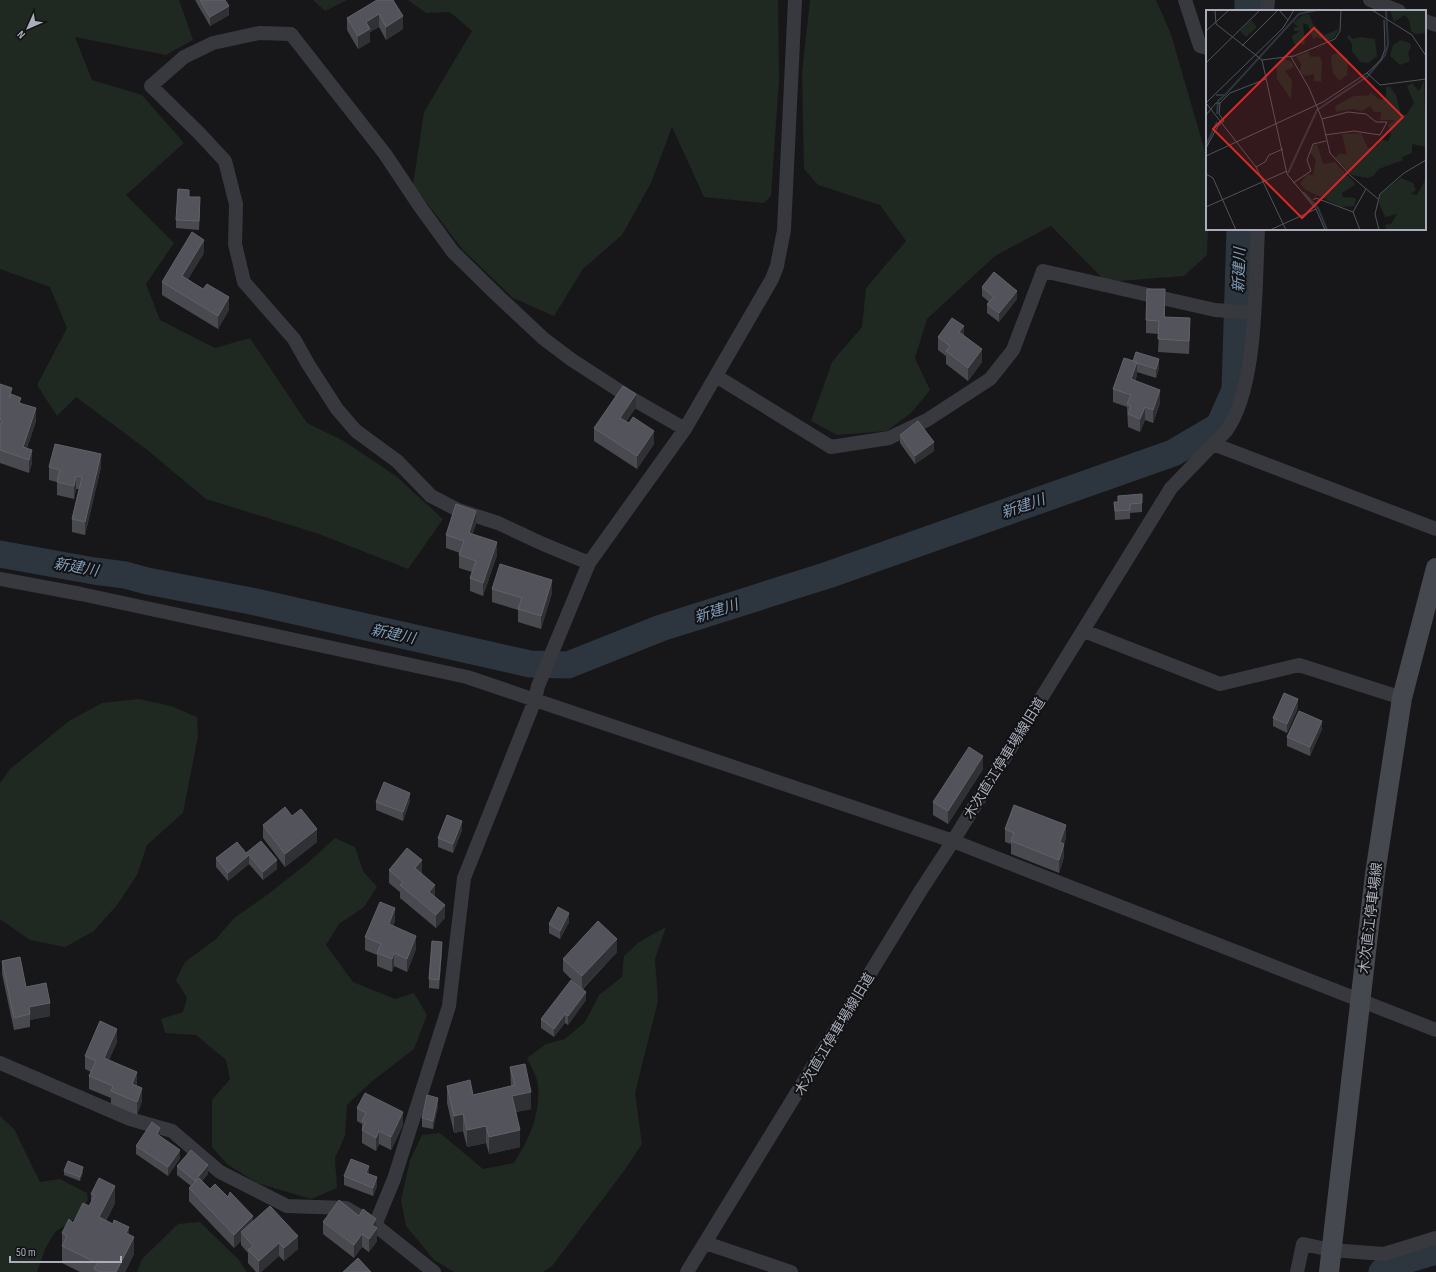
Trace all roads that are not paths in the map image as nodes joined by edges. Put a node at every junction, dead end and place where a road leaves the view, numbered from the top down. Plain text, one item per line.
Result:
1 (794, 0) edge
2 (1186, 0) edge
3 (1268, 0) edge
4 (1370, 0) edge
5 (1267, 10) edge
6 (1396, 10) edge
7 (1426, 21) edge
8 (1436, 25) edge
9 (1206, 48) edge
10 (1258, 230) edge
11 (1254, 314) junction
12 (716, 376) junction
13 (685, 429) junction
14 (1213, 444) junction
15 (1436, 528) edge
16 (589, 563) junction
17 (1436, 568) edge
18 (0, 578) edge
19 (1084, 631) junction
20 (1402, 698) junction
21 (534, 700) junction
22 (953, 841) junction
23 (1360, 1000) junction
24 (1436, 1030) edge
25 (0, 1063) edge
26 (375, 1225) junction
27 (1436, 1238) edge
28 (706, 1243) junction
29 (1331, 1250) junction
30 (434, 1272) edge
31 (687, 1272) edge
32 (791, 1272) edge
33 (1298, 1272) edge
34 (1329, 1272) edge

1 - 12 street
2 - 9 street
3 - 5 street
4 - 6 street
7 - 8 street
10 - 11 street, 木次直江停車場線旧道
11 - 12 street
11 - 14 street, 木次直江停車場線旧道
12 - 13 street
13 - 16 street
13 - 16 street
14 - 15 street
14 - 19 street, 木次直江停車場線旧道
16 - 21 street
17 - 20 main road, 木次直江停車場線
18 - 21 street
19 - 20 street
19 - 22 street, 木次直江停車場線旧道
20 - 23 main road, 木次直江停車場線
21 - 22 street
21 - 26 street
22 - 23 street
22 - 28 street, 木次直江停車場線旧道
23 - 24 street
23 - 29 main road, 木次直江停車場線
25 - 26 street
26 - 30 street
27 - 29 street
28 - 31 street, 木次直江停車場線旧道
28 - 32 street
29 - 33 street
29 - 34 main road, 木次直江停車場線

